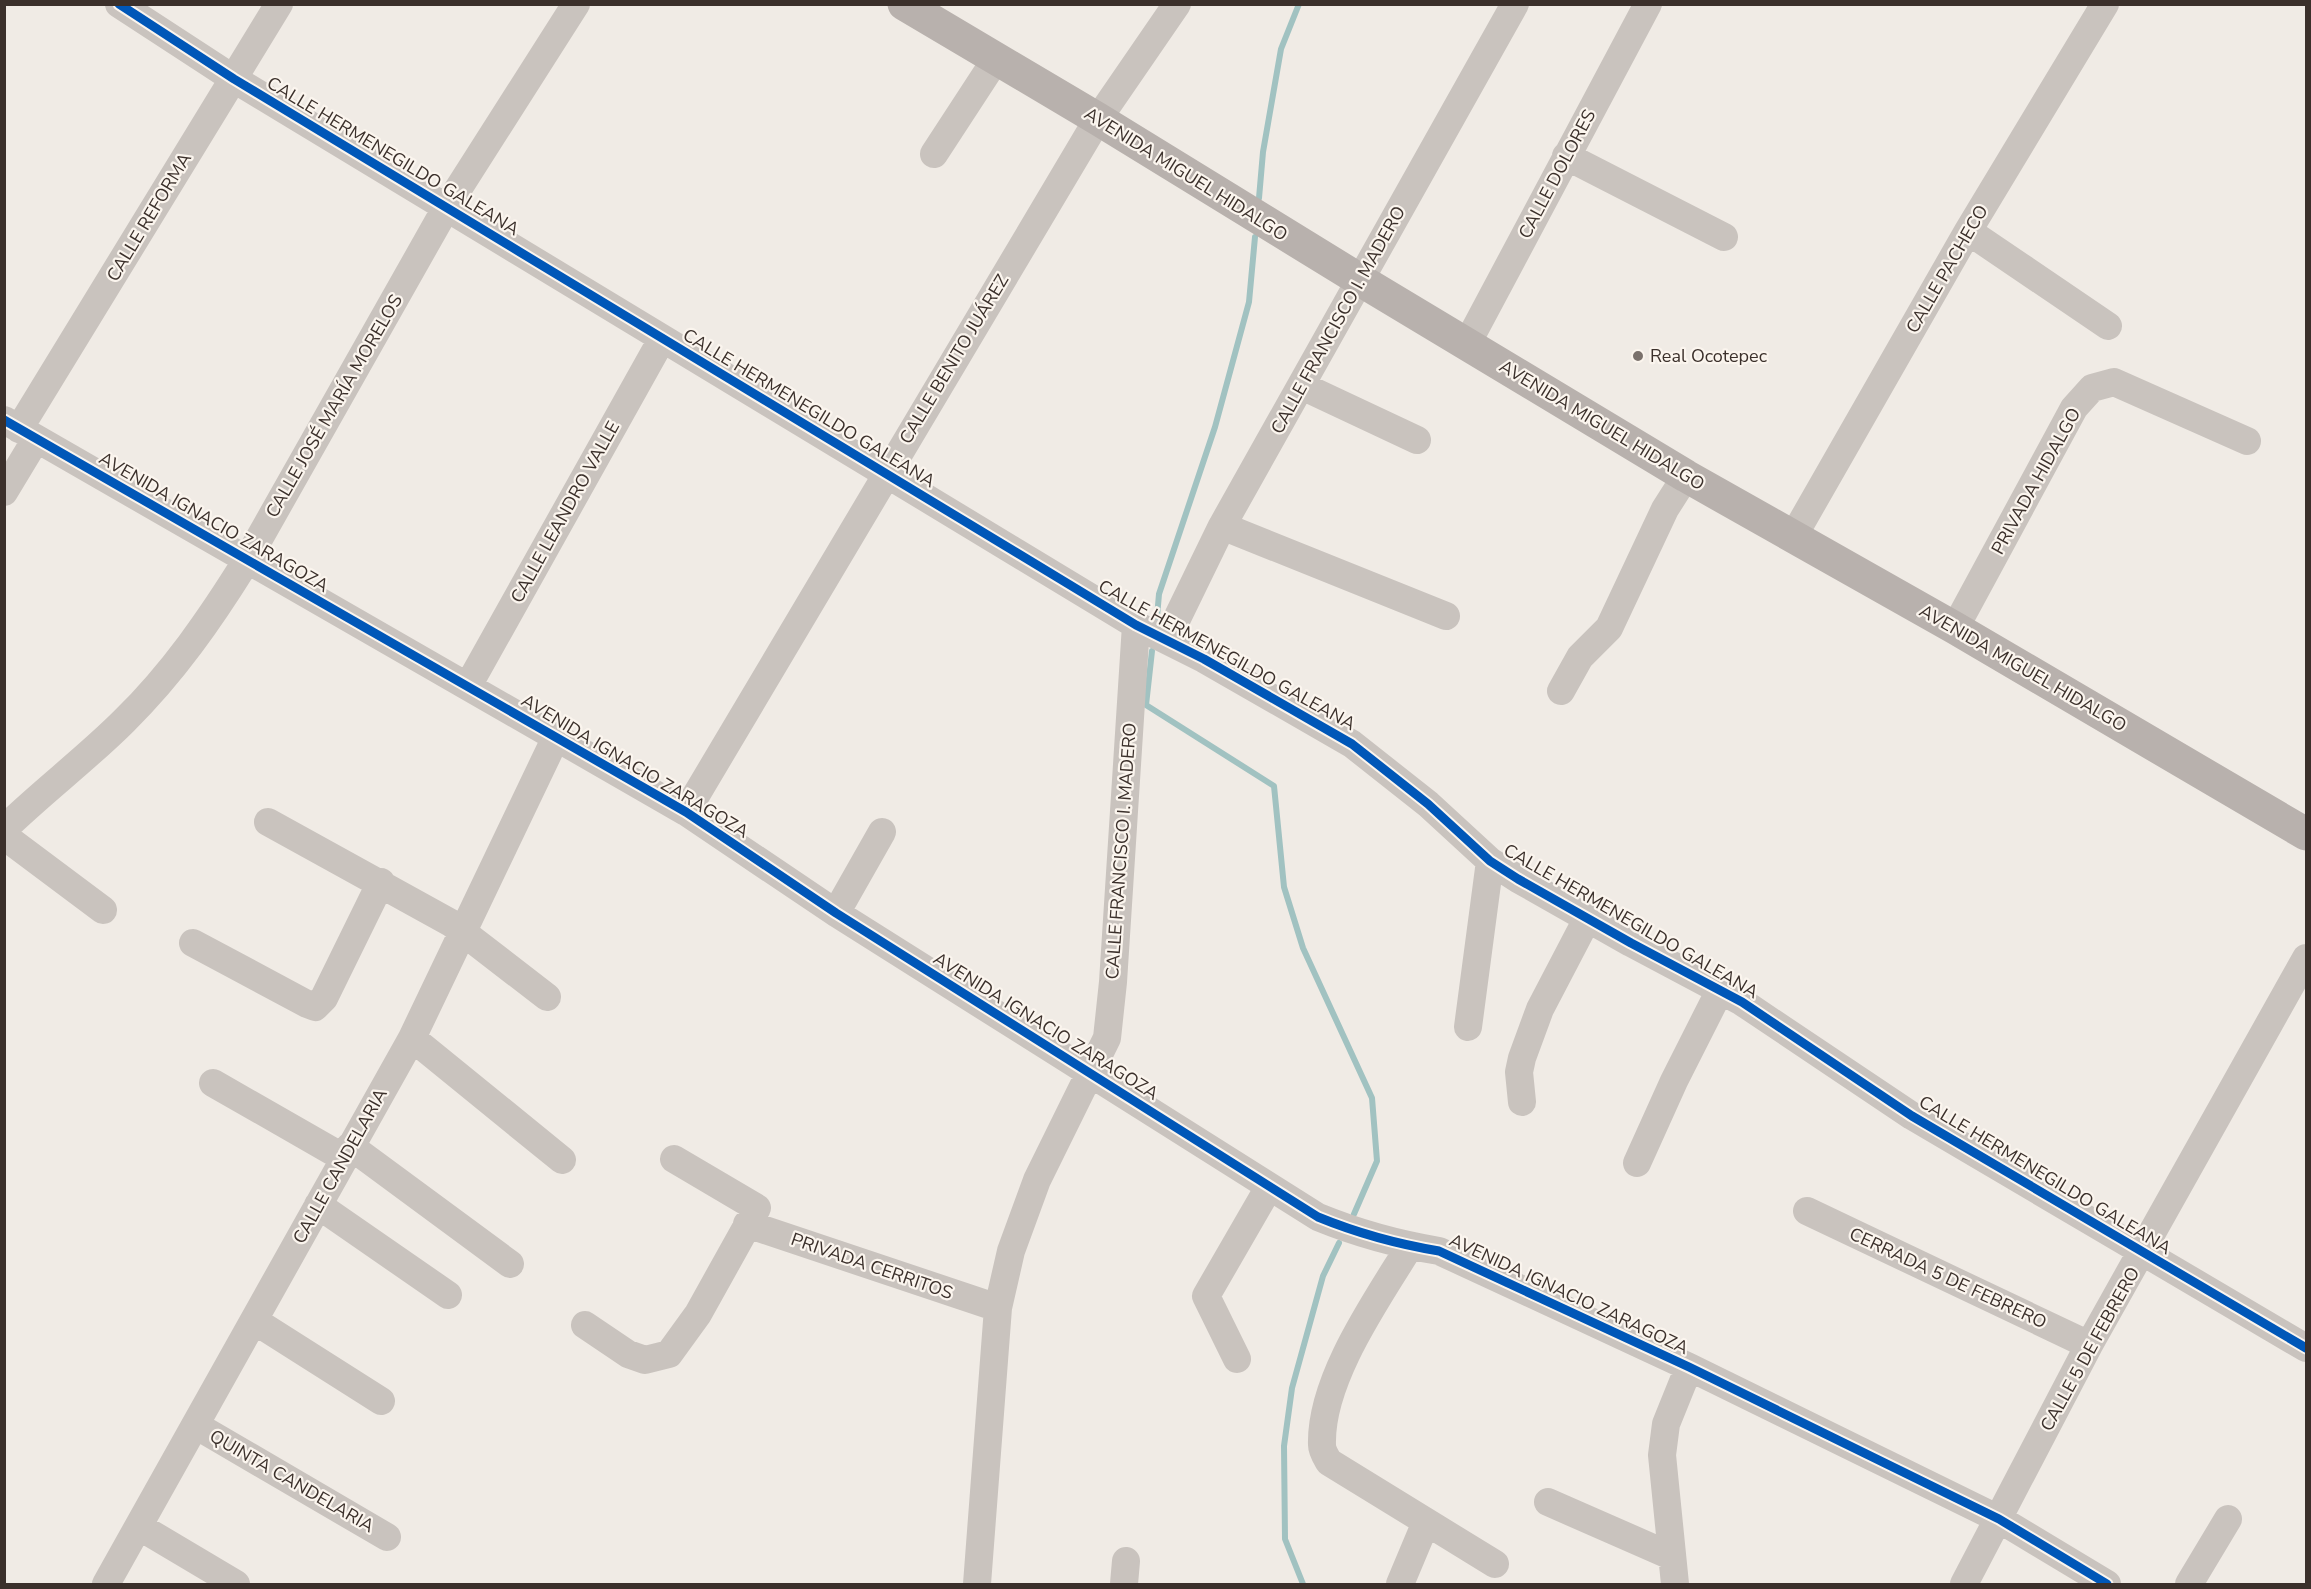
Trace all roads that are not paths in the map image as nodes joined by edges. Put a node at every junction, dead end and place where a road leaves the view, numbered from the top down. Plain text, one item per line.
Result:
1 (119, 4) edge
2 (279, 4) edge
3 (576, 4) edge
4 (904, 4) edge
5 (1177, 4) edge
6 (1515, 4) edge
7 (1648, 4) edge
8 (2106, 4) edge
9 (996, 59) junction
10 (234, 79) junction
11 (1098, 119) junction
12 (934, 154) dead end
13 (1566, 156) junction
14 (446, 208) junction
15 (1968, 231) junction
16 (1724, 237) dead end
17 (1360, 280) junction
18 (2108, 326) dead end
19 (662, 339) junction
20 (1467, 344) junction
21 (1302, 386) junction
22 (20, 429) edge
23 (1417, 440) dead end
24 (2247, 441) dead end
25 (885, 474) junction
26 (1686, 476) junction
27 (4, 492) edge
28 (1222, 526) junction
29 (1793, 537) junction
30 (247, 560) junction
31 (1446, 616) dead end
32 (1136, 625) junction
33 (1954, 628) junction
34 (1167, 639) junction
35 (468, 686) junction
36 (1561, 690) dead end
37 (556, 737) junction
38 (686, 812) junction
39 (268, 822) dead end
40 (8, 823) edge
41 (882, 832) dead end
42 (2307, 834) edge
43 (1490, 861) junction
44 (381, 882) junction
45 (103, 910) dead end
46 (836, 913) junction
47 (1587, 919) junction
48 (463, 931) junction
49 (193, 944) dead end
50 (2307, 958) edge
51 (1720, 990) junction
52 (547, 997) dead end
53 (1468, 1027) dead end
54 (412, 1038) junction
55 (1090, 1072) junction
56 (213, 1083) dead end
57 (1522, 1102) dead end
58 (347, 1152) junction
59 (674, 1159) dead end
60 (562, 1160) dead end
61 (1637, 1163) dead end
62 (1269, 1187) junction
63 (318, 1205) junction
64 (1806, 1211) dead end
65 (747, 1224) junction
66 (1410, 1246) junction
67 (2143, 1253) junction
68 (510, 1264) dead end
69 (448, 1295) dead end
70 (998, 1308) junction
71 (255, 1321) junction
72 (585, 1325) dead end
73 (2089, 1346) junction
74 (2307, 1348) edge
75 (1237, 1359) dead end
76 (1689, 1367) junction
77 (381, 1401) dead end
78 (197, 1426) junction
79 (1548, 1502) dead end
80 (2228, 1519) dead end
81 (1999, 1520) junction
82 (1426, 1522) junction
83 (140, 1527) junction
84 (387, 1537) dead end
85 (1671, 1556) junction
86 (1495, 1564) dead end
87 (106, 1584) edge
88 (236, 1584) edge
89 (977, 1584) edge
90 (1400, 1584) edge
91 (1675, 1584) edge
92 (1964, 1584) edge
93 (2106, 1584) edge
94 (2189, 1584) edge

1 - 10 street, CALLE HERMENEGILDO GALEANA
2 - 10 street, CALLE REFORMA
3 - 14 street, CALLE JOSÉ MARÍA MORELOS
4 - 9 main road, AVENIDA MIGUEL HIDALGO
5 - 11 street, CALLE BENITO JUÁREZ
6 - 17 street, CALLE FRANCISCO I. MADERO
7 - 13 street, CALLE DOLORES
8 - 15 street, CALLE PACHECO
9 - 11 main road, AVENIDA MIGUEL HIDALGO
9 - 12 street
10 - 14 street, CALLE HERMENEGILDO GALEANA
10 - 22 street, CALLE REFORMA
11 - 17 main road, AVENIDA MIGUEL HIDALGO
11 - 25 street, CALLE BENITO JUÁREZ
13 - 16 street
13 - 20 street, CALLE DOLORES
14 - 19 street, CALLE HERMENEGILDO GALEANA
14 - 30 street, CALLE JOSÉ MARÍA MORELOS
15 - 18 street
15 - 29 street, CALLE PACHECO
17 - 20 main road, AVENIDA MIGUEL HIDALGO
17 - 21 street, CALLE FRANCISCO I. MADERO
19 - 25 street, CALLE HERMENEGILDO GALEANA
19 - 35 street, CALLE LEANDRO VALLE
20 - 26 main road, AVENIDA MIGUEL HIDALGO
21 - 23 street
21 - 28 street, CALLE FRANCISCO I. MADERO
22 - 27 street, CALLE REFORMA
22 - 30 street, AVENIDA IGNACIO ZARAGOZA
24 - 33 street, PRIVADA HIDALGO
25 - 32 street, CALLE HERMENEGILDO GALEANA
25 - 38 street, CALLE BENITO JUÁREZ
26 - 29 main road, AVENIDA MIGUEL HIDALGO
26 - 36 street
28 - 31 street
28 - 34 street, CALLE FRANCISCO I. MADERO
29 - 33 main road, AVENIDA MIGUEL HIDALGO
30 - 35 street, AVENIDA IGNACIO ZARAGOZA
30 - 40 street, CALLE JOSÉ MARÍA MORELOS
32 - 34 street, CALLE HERMENEGILDO GALEANA
32 - 55 street, CALLE FRANCISCO I. MADERO
33 - 42 main road, AVENIDA MIGUEL HIDALGO
34 - 43 street, CALLE HERMENEGILDO GALEANA
35 - 37 street, AVENIDA IGNACIO ZARAGOZA
37 - 38 street, AVENIDA IGNACIO ZARAGOZA
37 - 48 street, CALLE CANDELARIA
38 - 46 street, AVENIDA IGNACIO ZARAGOZA
39 - 44 street
40 - 45 street
41 - 46 street
43 - 47 street, CALLE HERMENEGILDO GALEANA
43 - 53 street
44 - 48 street
44 - 49 street
46 - 55 street, AVENIDA IGNACIO ZARAGOZA
47 - 51 street, CALLE HERMENEGILDO GALEANA
47 - 57 street
48 - 52 street
48 - 54 street, CALLE CANDELARIA
50 - 67 street, CALLE 5 DE FEBRERO
51 - 61 street
51 - 67 street, CALLE HERMENEGILDO GALEANA
54 - 58 street, CALLE CANDELARIA
54 - 60 street
55 - 62 street, AVENIDA IGNACIO ZARAGOZA
55 - 70 street, CALLE FRANCISCO I. MADERO
56 - 58 street
58 - 63 street, CALLE CANDELARIA
58 - 68 street
59 - 65 street
62 - 66 street, AVENIDA IGNACIO ZARAGOZA
62 - 75 street
63 - 69 street
63 - 71 street, CALLE CANDELARIA
64 - 73 street, CERRADA 5 DE FEBRERO
65 - 70 street, PRIVADA CERRITOS
65 - 72 street
66 - 76 street, AVENIDA IGNACIO ZARAGOZA
66 - 82 street
67 - 73 street, CALLE 5 DE FEBRERO
67 - 74 street, CALLE HERMENEGILDO GALEANA
70 - 89 street, CALLE FRANCISCO I. MADERO
71 - 77 street
71 - 78 street, CALLE CANDELARIA
73 - 81 street, CALLE 5 DE FEBRERO
76 - 81 street, AVENIDA IGNACIO ZARAGOZA
76 - 85 street
78 - 83 street, CALLE CANDELARIA
78 - 84 street, QUINTA CANDELARIA
79 - 85 street
80 - 94 street
81 - 92 street, CALLE 5 DE FEBRERO
81 - 93 street, AVENIDA IGNACIO ZARAGOZA
82 - 86 street
82 - 90 street
83 - 87 street, CALLE CANDELARIA
83 - 88 street
85 - 91 street

